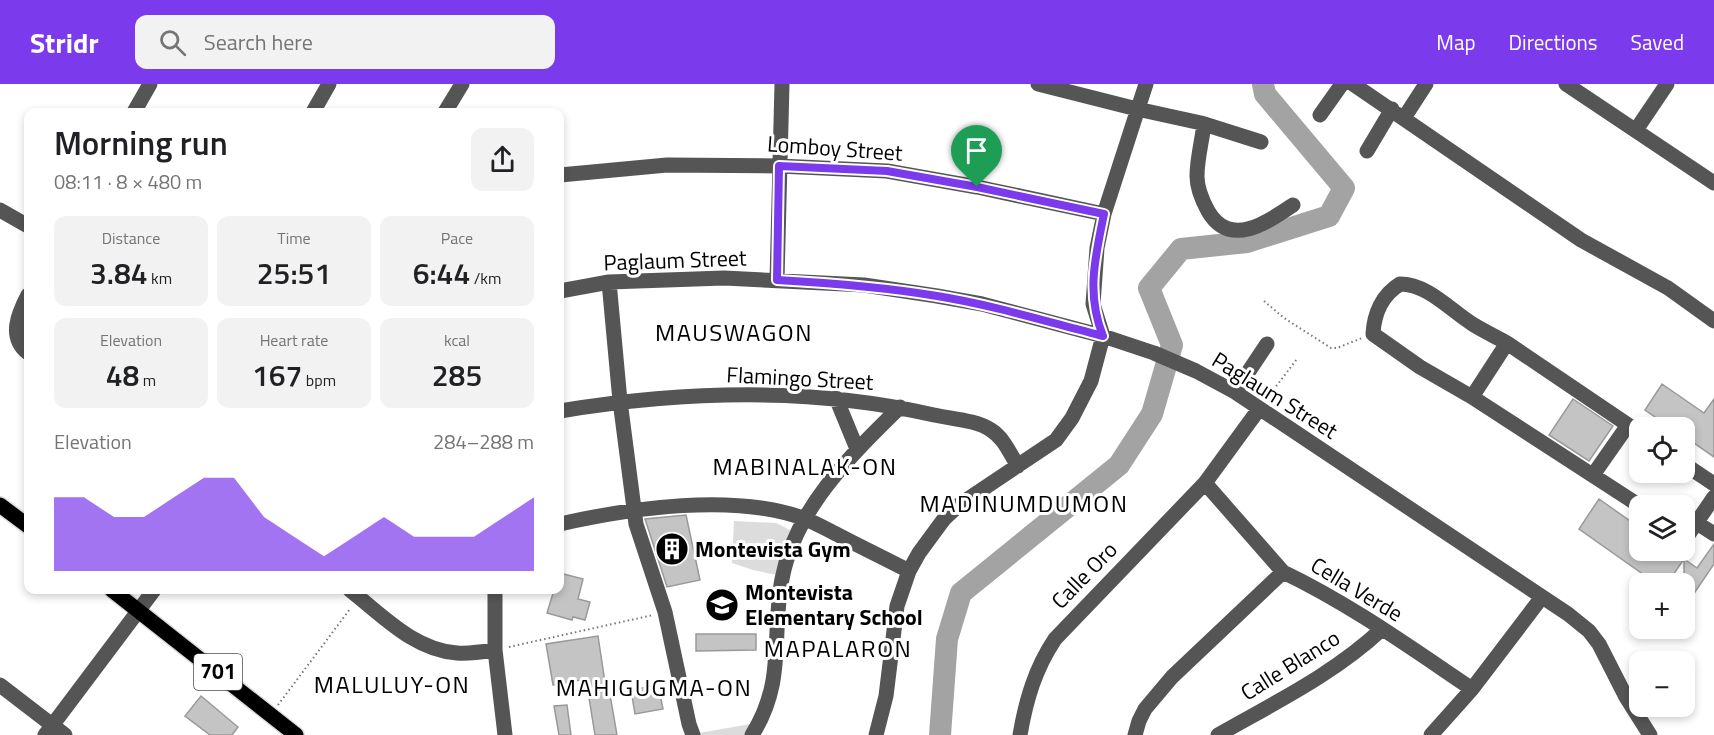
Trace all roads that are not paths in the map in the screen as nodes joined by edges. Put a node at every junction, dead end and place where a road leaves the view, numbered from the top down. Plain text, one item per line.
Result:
1 (150, 84) edge
2 (329, 84) edge
3 (462, 84) edge
4 (782, 84) edge
5 (1038, 84) edge
6 (1146, 84) edge
7 (1342, 84) edge
8 (1426, 84) edge
9 (1566, 84) edge
10 (1667, 84) edge
11 (1358, 85) edge
12 (136, 108) edge
13 (315, 108) edge
14 (447, 108) edge
15 (1137, 109) junction
16 (1398, 113) junction
17 (1320, 115) dead end
18 (1204, 124) junction
19 (1636, 130) junction
20 (1261, 142) dead end
21 (1367, 151) dead end
22 (779, 166) junction
23 (564, 175) edge
24 (1714, 183) edge
25 (1293, 205) dead end
26 (0, 210) edge
27 (1104, 214) junction
28 (24, 224) edge
29 (777, 280) junction
30 (609, 282) junction
31 (564, 290) edge
32 (24, 304) edge
33 (1714, 321) edge
34 (1103, 336) junction
35 (1507, 343) junction
36 (1267, 344) dead end
37 (24, 348) edge
38 (1235, 392) junction
39 (1472, 397) junction
40 (836, 398) junction
41 (620, 401) junction
42 (900, 407) junction
43 (1259, 409) junction
44 (564, 410) edge
45 (1629, 426) edge
46 (1629, 435) edge
47 (857, 449) junction
48 (1018, 466) junction
49 (1695, 471) edge
50 (1593, 475) junction
51 (1205, 483) junction
52 (1714, 484) edge
53 (1629, 499) edge
54 (0, 505) edge
55 (1711, 507) edge
56 (634, 512) junction
57 (804, 519) junction
58 (24, 523) edge
59 (564, 523) edge
60 (1697, 523) junction
61 (1695, 526) edge
62 (1714, 534) edge
63 (909, 571) junction
64 (1283, 572) junction
65 (117, 594) edge
66 (151, 594) edge
67 (355, 594) edge
68 (495, 594) edge
69 (1542, 597) junction
70 (139, 610) junction
71 (1382, 629) junction
72 (495, 650) junction
73 (0, 685) edge
74 (1472, 689) junction
75 (55, 732) edge
76 (296, 735) edge
77 (505, 735) edge
78 (693, 735) edge
79 (752, 735) edge
80 (876, 735) edge
81 (1020, 735) edge
82 (1135, 735) edge
83 (1218, 735) edge
84 (1431, 735) edge
85 (1650, 735) edge

1 - 12 street
2 - 13 street
3 - 14 street
4 - 22 street
5 - 15 street
6 - 15 street
7 - 17 street
8 - 16 street
9 - 19 street
10 - 19 street
11 - 16 street
15 - 18 street
15 - 27 street
16 - 21 street
16 - 33 street
18 - 20 street
18 - 25 street
19 - 24 street
22 - 23 street, Lomboy Street
22 - 27 street, Lomboy Street
22 - 29 street
26 - 28 street
27 - 34 street
29 - 30 street, Paglaum Street
29 - 34 street, Paglaum Street
30 - 31 street, Paglaum Street
30 - 41 street
32 - 37 street
34 - 38 street, Paglaum Street
34 - 48 street
35 - 39 street
35 - 39 street
35 - 45 street
36 - 38 street
38 - 43 street, Paglaum Street
39 - 50 street
40 - 41 street, Flamingo Street
40 - 42 street, Flamingo Street
40 - 47 street
41 - 44 street, Flamingo Street
41 - 56 street
42 - 47 street
42 - 48 street, Flamingo Street
43 - 51 street, Calle Oro
43 - 69 street, Paglaum Street
46 - 50 street
47 - 57 street
48 - 63 street
49 - 52 street
50 - 53 street
51 - 64 street
51 - 81 street, Calle Oro
54 - 58 main road
55 - 60 street
56 - 57 street
56 - 59 street
56 - 78 street
57 - 63 street
57 - 79 street
60 - 61 street
60 - 62 street
63 - 80 street
64 - 71 street, Cella Verde
64 - 82 street, Cella Verde
65 - 70 main road, 701
66 - 70 street
67 - 72 street
68 - 72 street
69 - 74 street
69 - 85 street, Paglaum Street
70 - 75 street
70 - 76 main road, 701
71 - 74 street, Cella Verde
71 - 83 street, Calle Blanco
72 - 77 street
73 - 75 street
74 - 84 street

